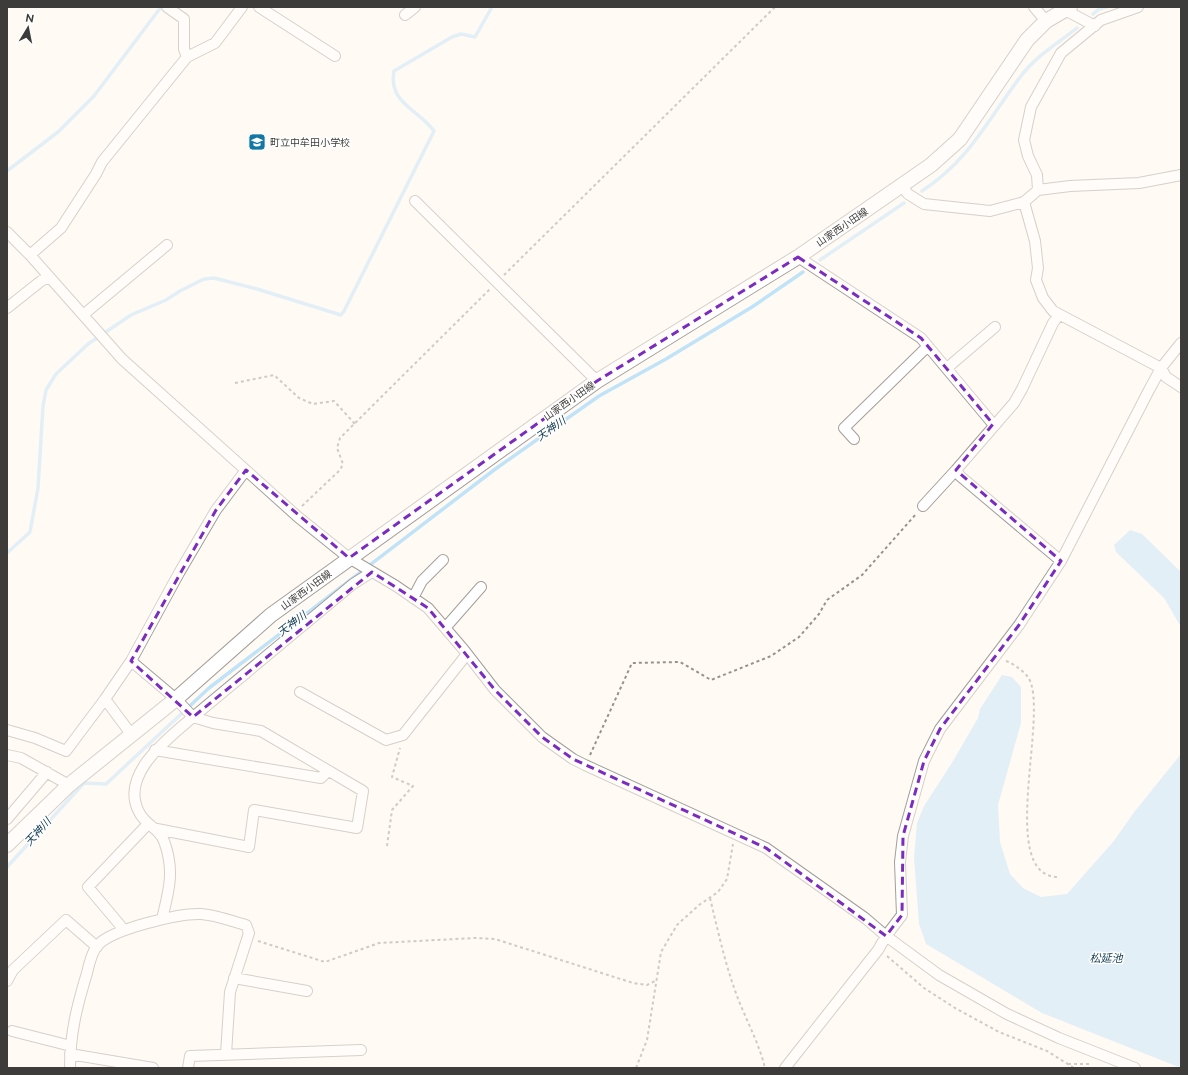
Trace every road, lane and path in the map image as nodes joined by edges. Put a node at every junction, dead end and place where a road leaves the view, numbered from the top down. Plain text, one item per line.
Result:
1 (168, 7) edge
2 (242, 7) edge
3 (259, 7) edge
4 (415, 7) edge
5 (775, 7) edge
6 (1034, 7) edge
7 (1138, 7) edge
8 (1067, 9) edge
9 (405, 15) dead end
10 (1046, 21) junction
11 (1095, 26) junction
12 (335, 56) dead end
13 (187, 57) junction
14 (1181, 175) edge
15 (902, 186) junction
16 (1038, 190) junction
17 (415, 201) dead end
18 (1024, 202) junction
19 (7, 232) edge
20 (167, 245) dead end
21 (30, 255) junction
22 (798, 258) junction
23 (49, 277) junction
24 (497, 281) junction
25 (7, 308) edge
26 (83, 314) junction
27 (1059, 315) junction
28 (995, 327) dead end
29 (1181, 343) edge
30 (928, 346) junction
31 (946, 368) junction
32 (1161, 368) junction
33 (597, 381) junction
34 (235, 383) dead end
35 (1181, 388) edge
36 (355, 424) junction
37 (994, 424) junction
38 (854, 439) dead end
39 (246, 470) junction
40 (956, 470) junction
41 (923, 506) joint
42 (298, 517) junction
43 (349, 558) junction
44 (443, 560) dead end
45 (1061, 561) junction
46 (372, 572) junction
47 (481, 587) dead end
48 (413, 598) junction
49 (446, 628) junction
50 (467, 654) junction
51 (995, 656) junction
52 (131, 661) junction
53 (300, 692) dead end
54 (105, 699) junction
55 (176, 699) junction
56 (193, 716) junction
57 (7, 730) edge
58 (131, 734) junction
59 (403, 735) junction
60 (155, 750) junction
61 (7, 754) edge
62 (585, 766) junction
63 (328, 771) junction
64 (47, 772) junction
65 (69, 785) junction
66 (7, 820) edge
67 (148, 824) junction
68 (157, 829) junction
69 (735, 834) junction
70 (7, 845) edge
71 (387, 846) dead end
72 (1059, 877) dead end
73 (710, 898) junction
74 (162, 919) junction
75 (123, 930) junction
76 (886, 936) junction
77 (247, 938) junction
78 (97, 947) junction
79 (878, 950) junction
80 (234, 978) junction
81 (657, 980) junction
82 (7, 981) edge
83 (307, 991) dead end
84 (12, 1031) dead end
85 (70, 1050) junction
86 (361, 1050) dead end
87 (226, 1054) junction
88 (70, 1068) edge
89 (153, 1068) edge
90 (188, 1068) edge
91 (636, 1068) edge
92 (765, 1068) edge
93 (785, 1068) edge
94 (1074, 1068) edge
95 (1135, 1068) edge

1 - 13 street
2 - 13 street
3 - 12 street
4 - 9 street
5 - 24 path
6 - 10 street
7 - 11 street
8 - 10 main road, 山家西小田線
8 - 11 street
10 - 15 main road, 山家西小田線
11 - 16 street
13 - 21 street
14 - 16 street
15 - 18 street
15 - 22 main road, 山家西小田線
16 - 18 street
17 - 24 street
18 - 27 street
19 - 21 street
20 - 26 street
21 - 23 street
22 - 30 street
22 - 33 main road, 山家西小田線
23 - 25 street
23 - 26 street
24 - 33 street
24 - 36 path
26 - 39 street
27 - 32 street
27 - 37 street
28 - 31 street
29 - 32 street
30 - 31 street
30 - 38 street
31 - 37 street
32 - 35 street
32 - 45 street
33 - 43 main road, 山家西小田線
34 - 36 path
36 - 42 path
37 - 40 street
39 - 42 street
39 - 52 street
40 - 41 street
40 - 45 street
41 - 62 path
42 - 43 street
43 - 46 street
43 - 55 main road, 山家西小田線
44 - 48 street
45 - 51 street
46 - 48 street
46 - 56 street
47 - 49 street
48 - 49 street
49 - 50 street
50 - 59 street
50 - 62 street
51 - 72 path
51 - 76 street
52 - 54 street
52 - 55 street
53 - 59 street
54 - 57 street
54 - 58 street
55 - 56 street
55 - 58 main road, 山家西小田線
56 - 60 street
56 - 63 street
58 - 65 main road, 山家西小田線
59 - 71 path
60 - 63 street
60 - 67 street
61 - 64 street
62 - 69 street
63 - 68 street
64 - 65 street
64 - 66 street
65 - 70 main road, 山家西小田線
67 - 68 street
67 - 75 street
68 - 74 street
69 - 73 path
69 - 76 street
73 - 81 path
73 - 92 path
74 - 75 street
74 - 77 street
75 - 78 street
76 - 79 street
76 - 95 street
77 - 80 street
77 - 81 path
78 - 82 street
78 - 85 street
79 - 93 street
79 - 94 path
80 - 83 street
80 - 87 street
81 - 91 path
84 - 85 street
85 - 88 street
85 - 89 street
86 - 87 street
87 - 90 street

